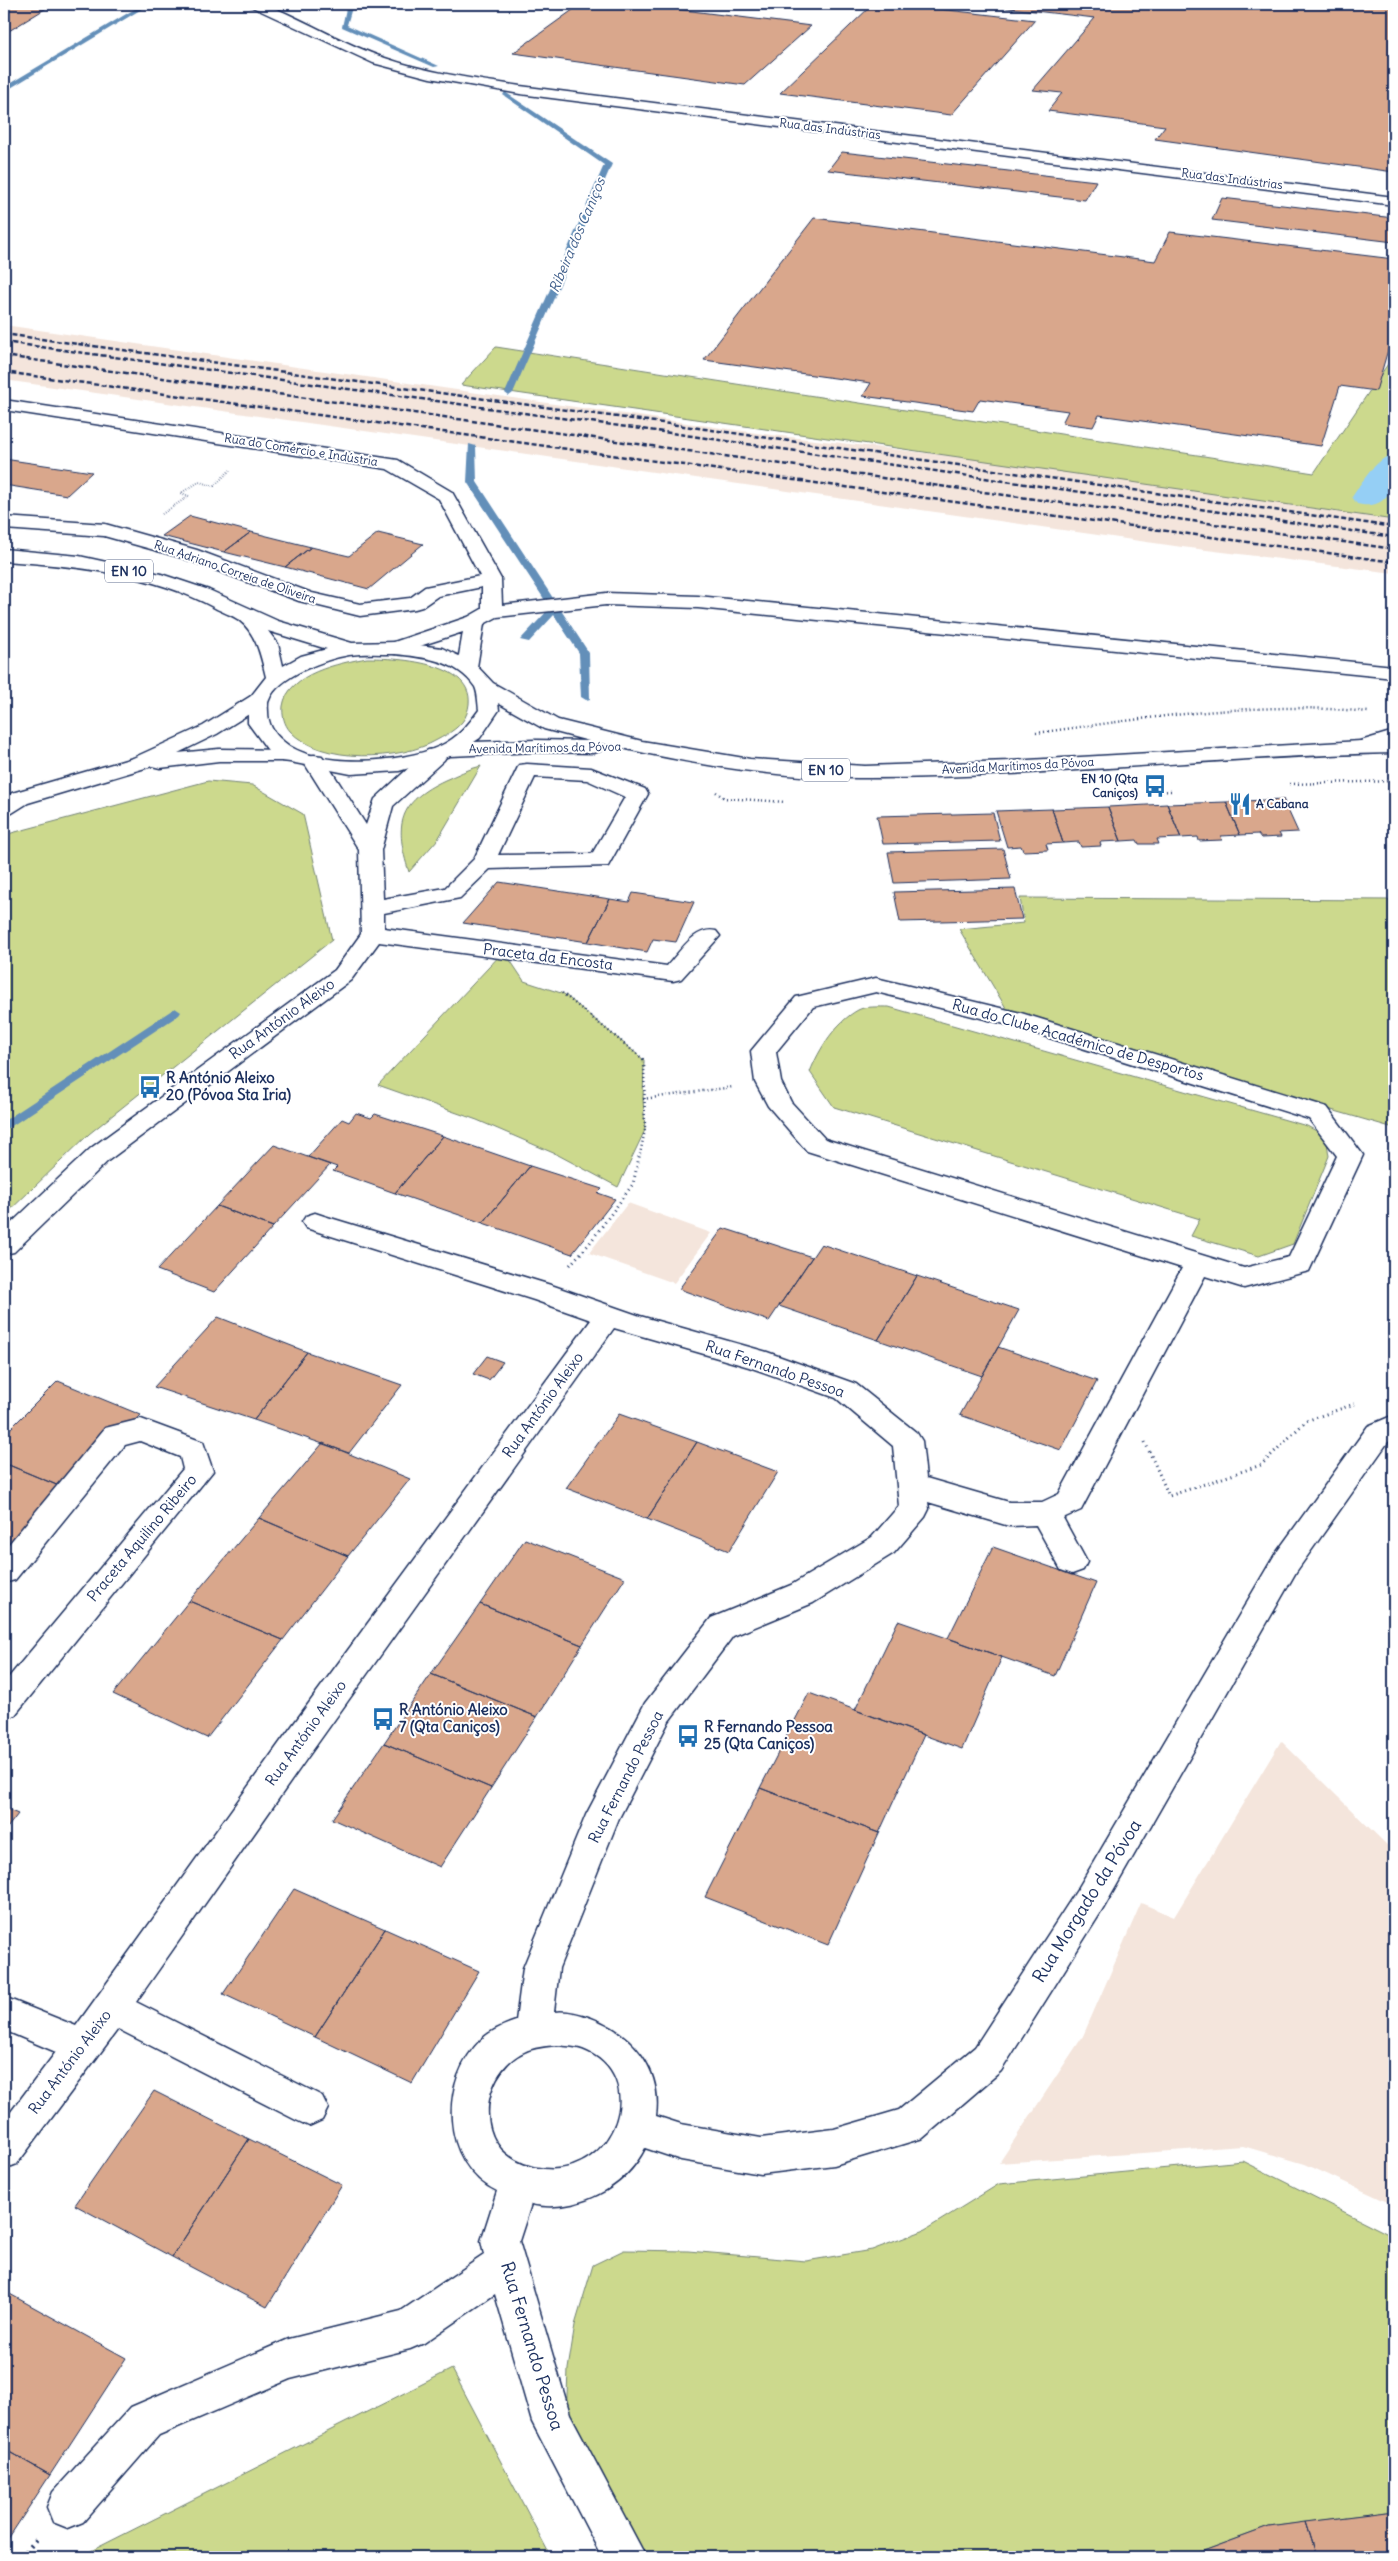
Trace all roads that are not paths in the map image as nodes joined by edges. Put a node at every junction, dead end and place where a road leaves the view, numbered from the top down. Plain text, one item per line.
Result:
1 (252, 4) edge
2 (294, 7) dead end
3 (278, 13) junction
4 (1394, 201) edge
5 (4, 405) edge
6 (7, 522) edge
7 (4, 555) edge
8 (491, 579) junction
9 (246, 616) junction
10 (483, 616) junction
11 (349, 648) junction
12 (395, 648) junction
13 (467, 667) junction
14 (1394, 672) edge
15 (276, 678) junction
16 (486, 687) junction
17 (258, 700) junction
18 (1394, 737) edge
19 (642, 747) junction
20 (1361, 747) junction
21 (1394, 747) edge
22 (442, 753) junction
23 (290, 756) junction
24 (314, 762) junction
25 (141, 763) junction
26 (4, 808) edge
27 (370, 850) junction
28 (484, 862) junction
29 (372, 908) junction
30 (373, 934) junction
31 (708, 936) dead end
32 (314, 1222) dead end
33 (4, 1245) edge
34 (1198, 1264) junction
35 (609, 1315) junction
36 (1394, 1426) edge
37 (912, 1486) junction
38 (1045, 1514) junction
39 (1072, 1562) dead end
40 (4, 1571) edge
41 (4, 1706) edge
42 (112, 2007) junction
43 (4, 2013) edge
44 (532, 2031) junction
45 (83, 2046) junction
46 (308, 2108) dead end
47 (636, 2127) junction
48 (4, 2151) edge
49 (519, 2183) junction
50 (506, 2263) junction
51 (68, 2507) dead end
52 (625, 2557) edge

1 - 3 street, Rua das Indústrias
2 - 3 street
3 - 4 street, Rua das Indústrias
5 - 8 street, Rua do Comércio e Indústria
6 - 8 street, Rua Adriano Correia de Oliveira
7 - 9 street, EN 10
8 - 10 street, Rua do Comércio e Indústria
9 - 11 street
9 - 15 street
10 - 12 street
10 - 13 street, Rua do Comércio e Indústria
10 - 14 street
11 - 12 street
11 - 15 street
12 - 13 street
13 - 16 street, Avenida Marítimos da Póvoa
15 - 17 street
16 - 19 street, Avenida Marítimos da Póvoa
16 - 22 street
17 - 23 street
17 - 25 street
18 - 20 street
19 - 20 street, Avenida Marítimos da Póvoa / EN 10
19 - 22 street, Avenida Marítimos da Póvoa
20 - 21 street, Avenida Marítimos da Póvoa / EN 10
22 - 24 street
22 - 27 street
23 - 24 street
23 - 25 street
24 - 27 street
25 - 26 street
27 - 29 street
28 - 28 street
28 - 29 street
29 - 30 street
30 - 31 street, Praceta da Encosta
30 - 33 street, Rua António Aleixo
32 - 35 street, Rua Fernando Pessoa
34 - 34 street, Rua do Clube Académico de Desportos
34 - 38 street
35 - 37 street, Rua Fernando Pessoa
35 - 42 street, Rua António Aleixo
36 - 47 street, Rua Morgado da Póvoa
37 - 38 street
37 - 44 street, Rua Fernando Pessoa
38 - 39 street
40 - 41 street, Praceta Aquilino Ribeiro
42 - 45 street, Rua António Aleixo
42 - 46 street
43 - 45 street
44 - 47 street
44 - 49 street
45 - 48 street, Rua António Aleixo
47 - 49 street
49 - 50 street, Rua Fernando Pessoa
50 - 51 street
50 - 52 street, Rua Fernando Pessoa

